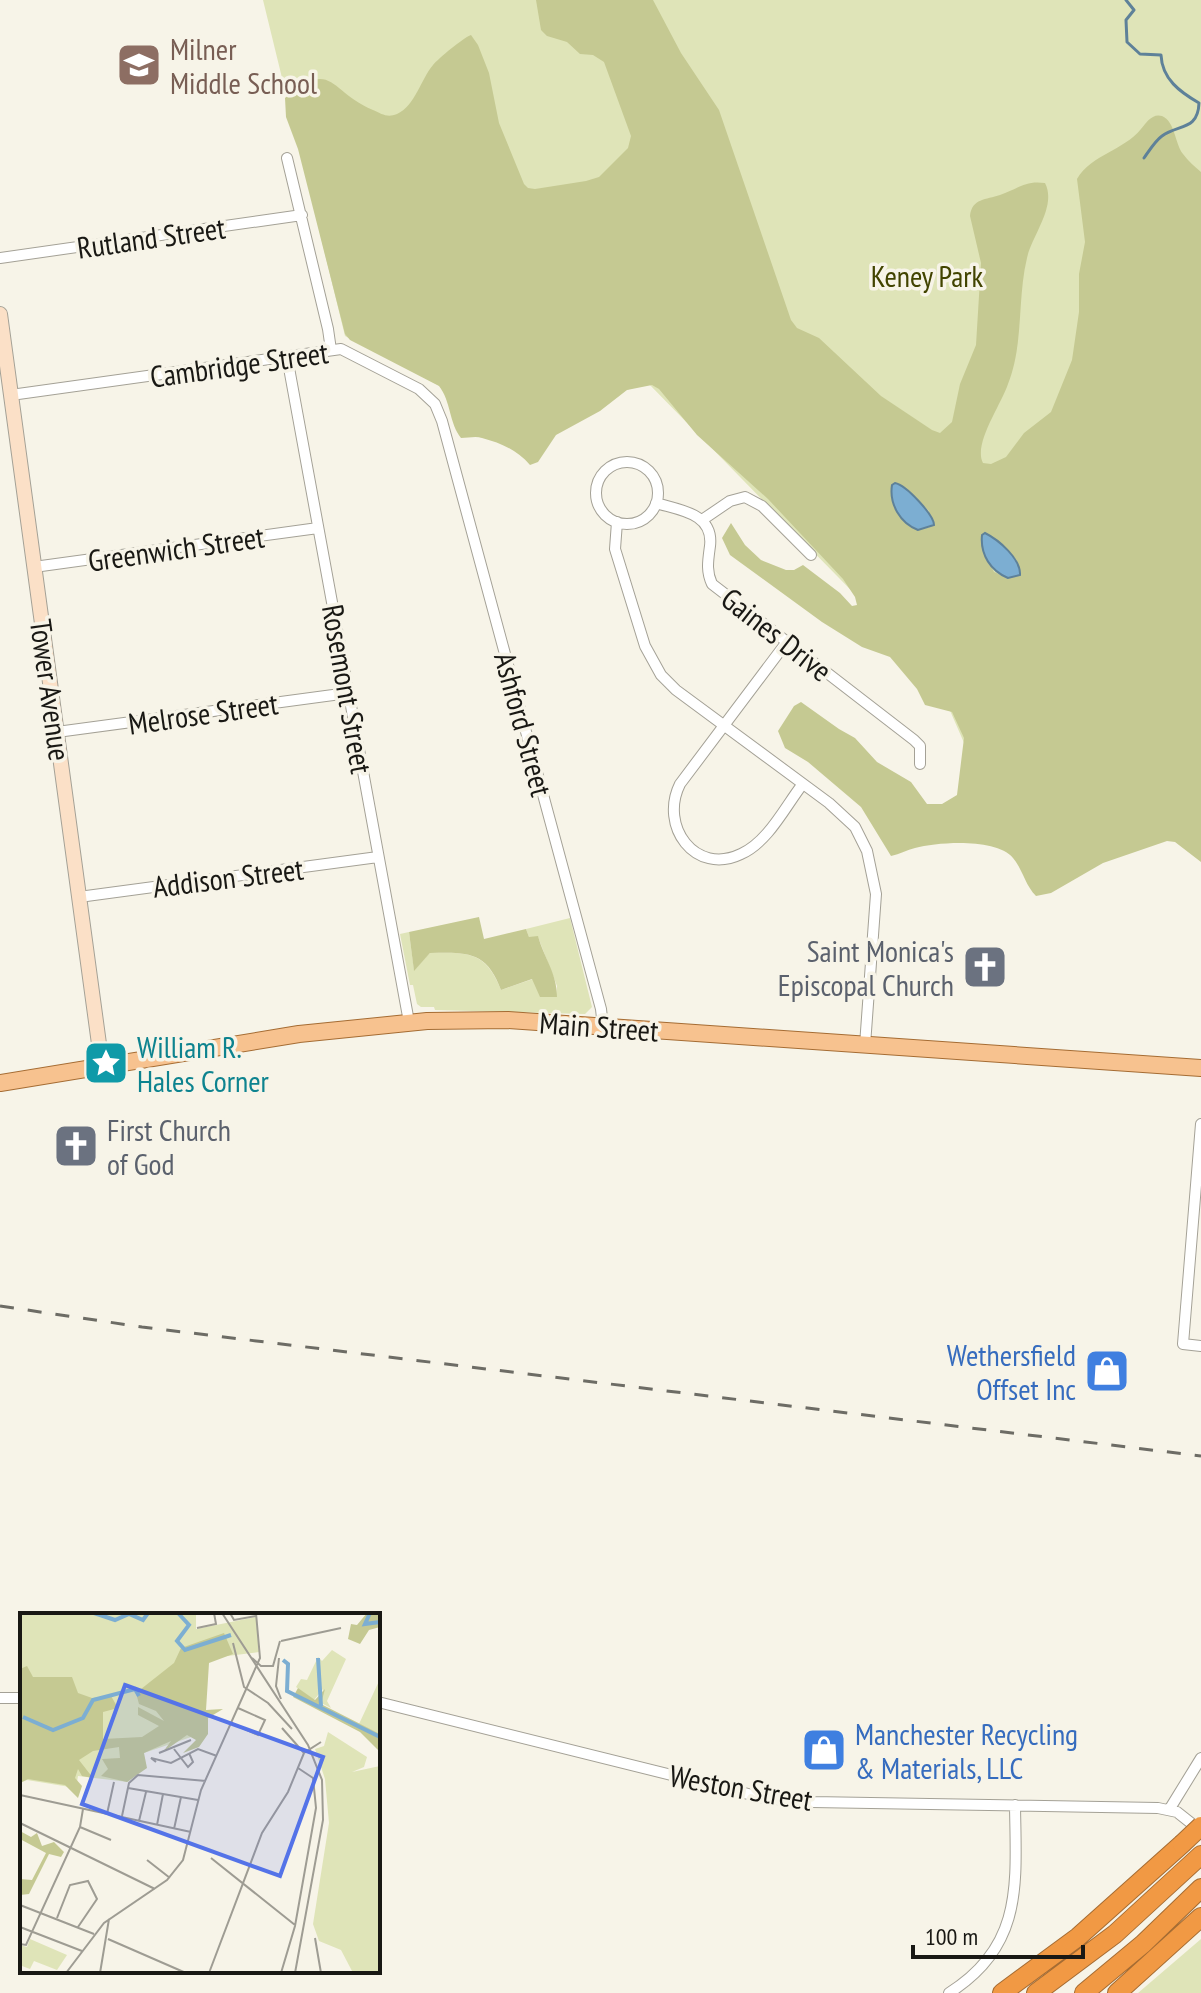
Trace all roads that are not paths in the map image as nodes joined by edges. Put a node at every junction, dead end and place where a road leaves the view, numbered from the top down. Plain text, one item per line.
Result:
1 (287, 158) dead end
2 (302, 215) junction
3 (0, 258) edge
4 (0, 314) edge
5 (331, 350) junction
6 (287, 357) junction
7 (11, 395) junction
8 (442, 421) joint
9 (656, 503) junction
10 (702, 520) junction
11 (617, 522) junction
12 (318, 528) junction
13 (811, 555) dead end
14 (34, 567) junction
15 (786, 643) junction
16 (348, 693) junction
17 (724, 726) junction
18 (57, 732) junction
19 (920, 764) dead end
20 (802, 785) junction
21 (378, 857) junction
22 (79, 897) junction
23 (409, 1022) junction
24 (603, 1027) junction
25 (865, 1045) junction
26 (102, 1066) junction
27 (1201, 1068) edge
28 (0, 1083) edge
29 (1201, 1124) edge
30 (1201, 1346) edge
31 (380, 1702) edge
32 (1201, 1758) edge
33 (1015, 1805) junction
34 (1169, 1810) junction
35 (1201, 1828) edge
36 (1199, 1856) edge
37 (1201, 1888) edge
38 (1201, 1917) edge
39 (949, 1993) edge
40 (1002, 1993) edge
41 (1036, 1993) edge
42 (1084, 1993) edge
43 (1117, 1993) edge

1 - 2 street
2 - 3 street, Rutland Street
2 - 5 street
4 - 7 main road, Tower Avenue
5 - 6 street, Cambridge Street
5 - 8 street, Cambridge Street
6 - 7 street, Cambridge Street
6 - 12 street, Rosemont Street
7 - 14 main road, Tower Avenue
8 - 24 street, Ashford Street
9 - 10 street
9 - 11 street
9 - 11 street
10 - 13 street
10 - 15 street, Gaines Drive
11 - 17 street
12 - 14 street, Greenwich Street
12 - 16 street, Rosemont Street
14 - 18 main road, Tower Avenue
15 - 17 street
15 - 19 street, Gaines Drive
16 - 18 street, Melrose Street
16 - 21 street, Rosemont Street
17 - 20 street
17 - 20 street
18 - 22 main road, Tower Avenue
20 - 25 street
21 - 22 street, Addison Street
21 - 23 street, Rosemont Street
22 - 26 main road, Tower Avenue
23 - 24 main road, Main Street
23 - 26 main road, Main Street
24 - 25 main road, Main Street
25 - 27 main road, Main Street
26 - 28 main road, Main Street
29 - 30 street
31 - 33 street, Weston Street
32 - 34 street
33 - 34 street, Weston Street
33 - 39 street
34 - 35 street
35 - 40 highway, bridge
36 - 41 highway
37 - 42 highway
38 - 43 highway

